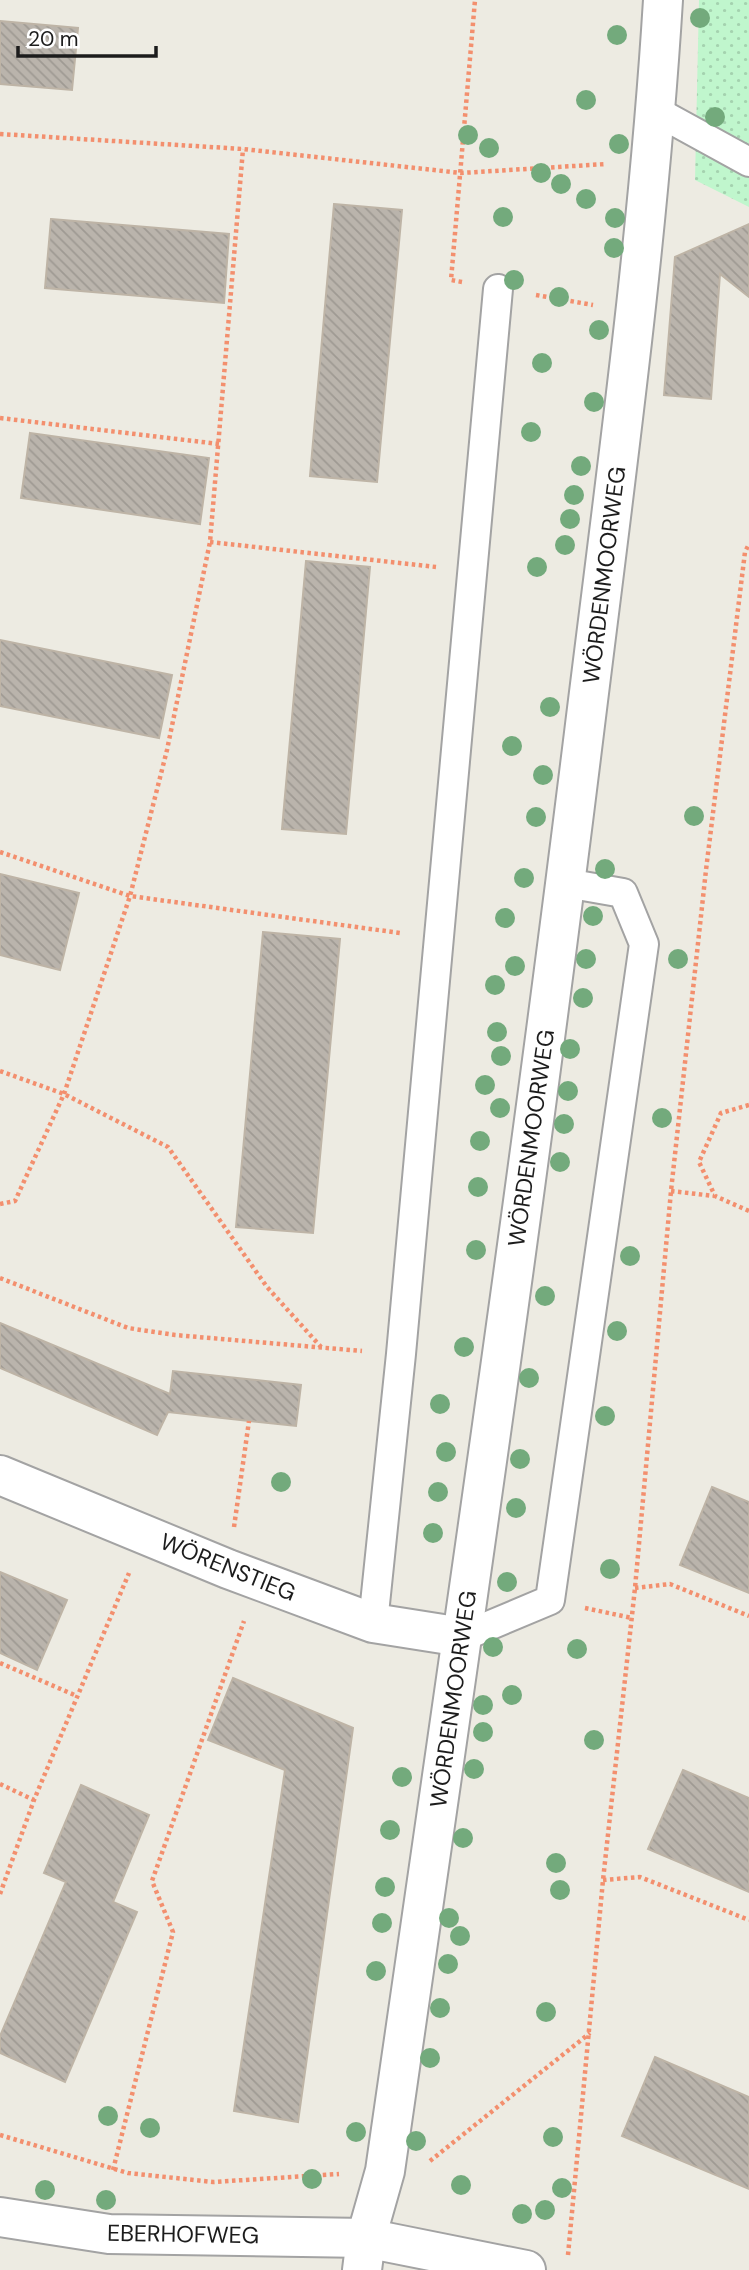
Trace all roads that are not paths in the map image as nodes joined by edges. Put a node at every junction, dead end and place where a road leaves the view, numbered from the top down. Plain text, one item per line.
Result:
1 (663, 0) edge
2 (656, 111) junction
3 (749, 162) edge
4 (498, 289) road end
5 (566, 883) junction
6 (0, 1475) edge
7 (373, 1623) junction
8 (462, 1637) junction
9 (0, 2217) edge
10 (364, 2254) edge
11 (526, 2270) edge

1 - 2 street, WÖRDENMOORWEG
2 - 3 lane
2 - 5 street, WÖRDENMOORWEG
4 - 7 lane
5 - 8 street, WÖRDENMOORWEG
5 - 8 lane
6 - 7 street, WÖRENSTIEG
7 - 8 street, WÖRENSTIEG
8 - 10 street, WÖRDENMOORWEG
9 - 10 street, EBERHOFWEG
10 - 11 street, EBERHOFWEG

